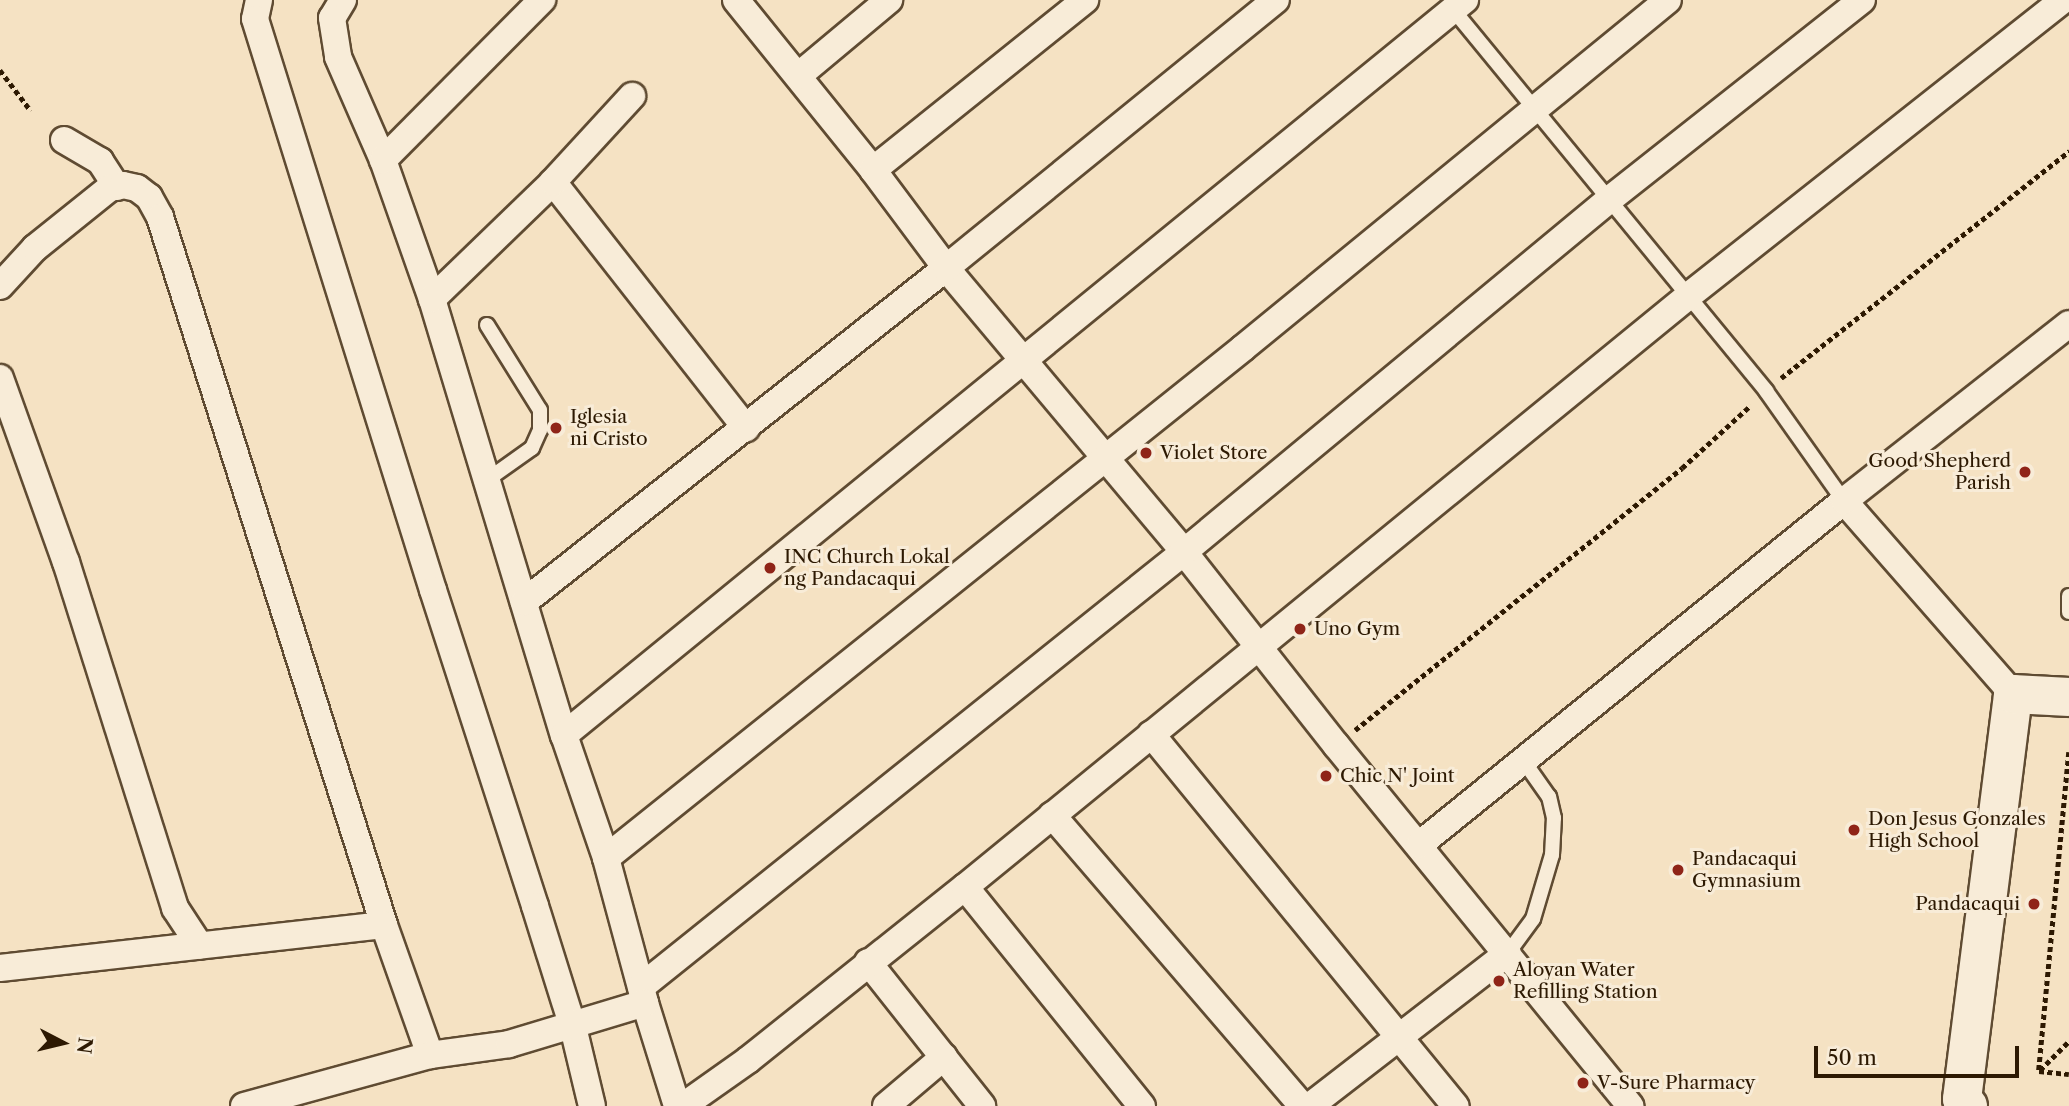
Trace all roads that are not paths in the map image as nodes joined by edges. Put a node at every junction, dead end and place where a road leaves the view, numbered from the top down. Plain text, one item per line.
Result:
1 (259, 0) edge
2 (343, 0) edge
3 (542, 0) edge
4 (736, 0) edge
5 (889, 0) edge
6 (1085, 0) edge
7 (1276, 0) edge
8 (1668, 0) edge
9 (1862, 0) edge
10 (2063, 0) edge
11 (1454, 3) edge
12 (798, 76) junction
13 (632, 96) dead end
14 (1534, 107) junction
15 (64, 140) dead end
16 (383, 160) junction
17 (873, 170) junction
18 (553, 182) junction
19 (117, 187) junction
20 (1611, 200) junction
21 (946, 268) junction
22 (0, 286) edge
23 (1687, 296) junction
24 (432, 299) junction
25 (2069, 324) edge
26 (487, 325) dead end
27 (1023, 359) junction
28 (0, 378) edge
29 (746, 428) junction
30 (1105, 459) junction
31 (487, 480) junction
32 (1844, 500) junction
33 (1184, 552) junction
34 (2069, 596) edge
35 (524, 602) junction
36 (2069, 612) edge
37 (1261, 646) junction
38 (2013, 694) junction
39 (2069, 697) edge
40 (1151, 734) junction
41 (564, 735) junction
42 (1523, 760) junction
43 (1052, 815) junction
44 (1419, 845) junction
45 (606, 858) junction
46 (965, 887) junction
47 (384, 925) junction
48 (200, 946) junction
49 (1508, 953) junction
50 (868, 962) junction
51 (0, 968) edge
52 (643, 995) junction
53 (573, 1027) junction
54 (1400, 1038) junction
55 (430, 1055) junction
56 (944, 1058) junction
57 (1961, 1104) edge
58 (244, 1106) edge
59 (592, 1106) edge
60 (677, 1106) edge
61 (683, 1106) edge
62 (886, 1106) edge
63 (982, 1106) edge
64 (1142, 1106) edge
65 (1302, 1106) edge
66 (1310, 1106) edge
67 (1456, 1106) edge
68 (1630, 1106) edge

1 - 53 street
2 - 16 street
3 - 16 street
4 - 12 street
5 - 12 street
6 - 17 street
7 - 21 street
8 - 14 street
9 - 20 street
10 - 23 street
11 - 14 lane
11 - 27 street
12 - 17 street
13 - 18 street
14 - 20 lane
14 - 30 street
15 - 19 street
16 - 24 street
17 - 21 street
18 - 24 street
18 - 29 street
19 - 22 street
19 - 47 street
20 - 23 lane
20 - 33 street
21 - 27 street
21 - 29 street
23 - 32 lane
23 - 37 street
24 - 31 street
25 - 32 street
26 - 31 lane
27 - 30 street
27 - 41 street
28 - 48 street
29 - 35 street
30 - 33 street
30 - 45 street
31 - 35 street
32 - 38 street
32 - 42 street
33 - 37 street
33 - 52 street
34 - 36 lane
35 - 41 street
37 - 40 street
37 - 44 street
38 - 39 street
38 - 57 street
40 - 43 street
40 - 54 street
41 - 45 street
42 - 44 street
42 - 49 lane
43 - 46 street
43 - 65 street
44 - 49 street
45 - 52 street
46 - 50 street
46 - 64 street
47 - 48 street
47 - 55 street
48 - 51 street
49 - 54 street
49 - 68 street
50 - 56 street
50 - 61 street
52 - 53 street
52 - 60 street
53 - 55 street
53 - 59 street
54 - 66 street
54 - 67 street
55 - 58 street
56 - 62 street
56 - 63 street

